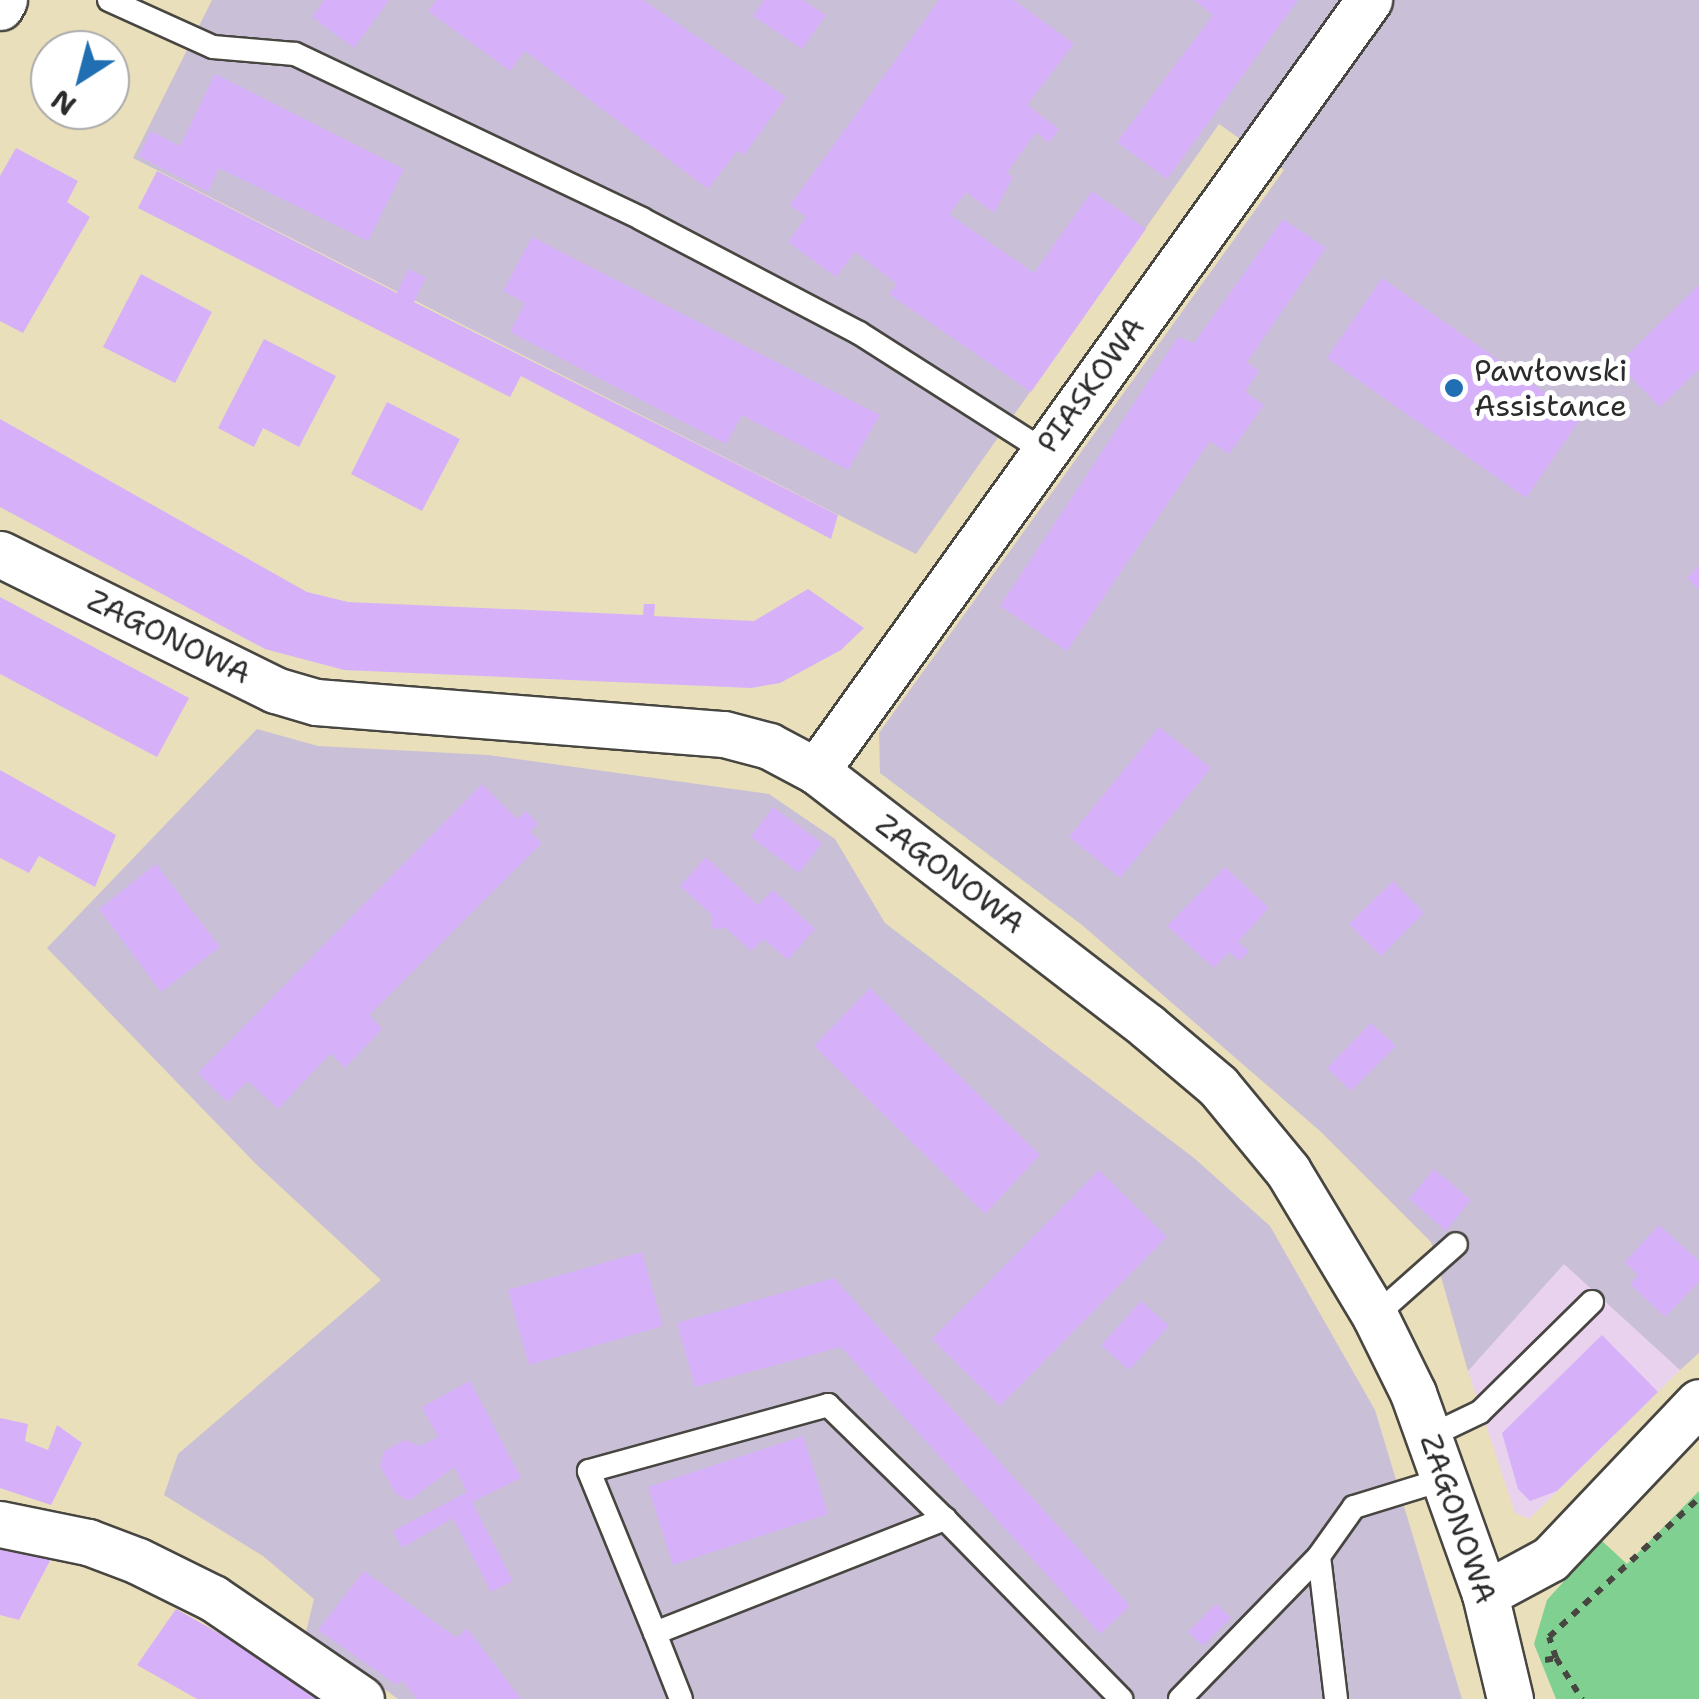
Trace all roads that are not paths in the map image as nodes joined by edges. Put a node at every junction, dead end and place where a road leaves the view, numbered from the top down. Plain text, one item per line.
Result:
1 (4, 0) edge
2 (110, 0) edge
3 (1369, 0) edge
4 (0, 7) edge
5 (1044, 451) junction
6 (0, 554) edge
7 (816, 771) junction
8 (1456, 1244) dead end
9 (1592, 1302) dead end
10 (1375, 1316) junction
11 (1699, 1402) edge
12 (1430, 1436) junction
13 (1445, 1480) junction
14 (945, 1519) junction
15 (0, 1524) edge
16 (1318, 1556) junction
17 (1485, 1594) junction
18 (655, 1633) junction
19 (1508, 1683) edge
20 (361, 1699) edge
21 (680, 1699) edge
22 (1121, 1699) edge
23 (1180, 1699) edge
24 (1336, 1699) edge

1 - 4 street
2 - 5 lane
3 - 5 street, PIASKOWA
5 - 7 street, PIASKOWA
6 - 7 street, ZAGONOWA
7 - 10 street, ZAGONOWA
8 - 10 lane
9 - 12 lane
10 - 12 street, ZAGONOWA
11 - 17 street
12 - 13 street, ZAGONOWA
13 - 16 lane
13 - 17 street, ZAGONOWA
14 - 18 lane
14 - 18 lane
14 - 22 lane
15 - 20 street
16 - 23 lane
16 - 24 lane
17 - 19 street, ZAGONOWA
18 - 21 lane

